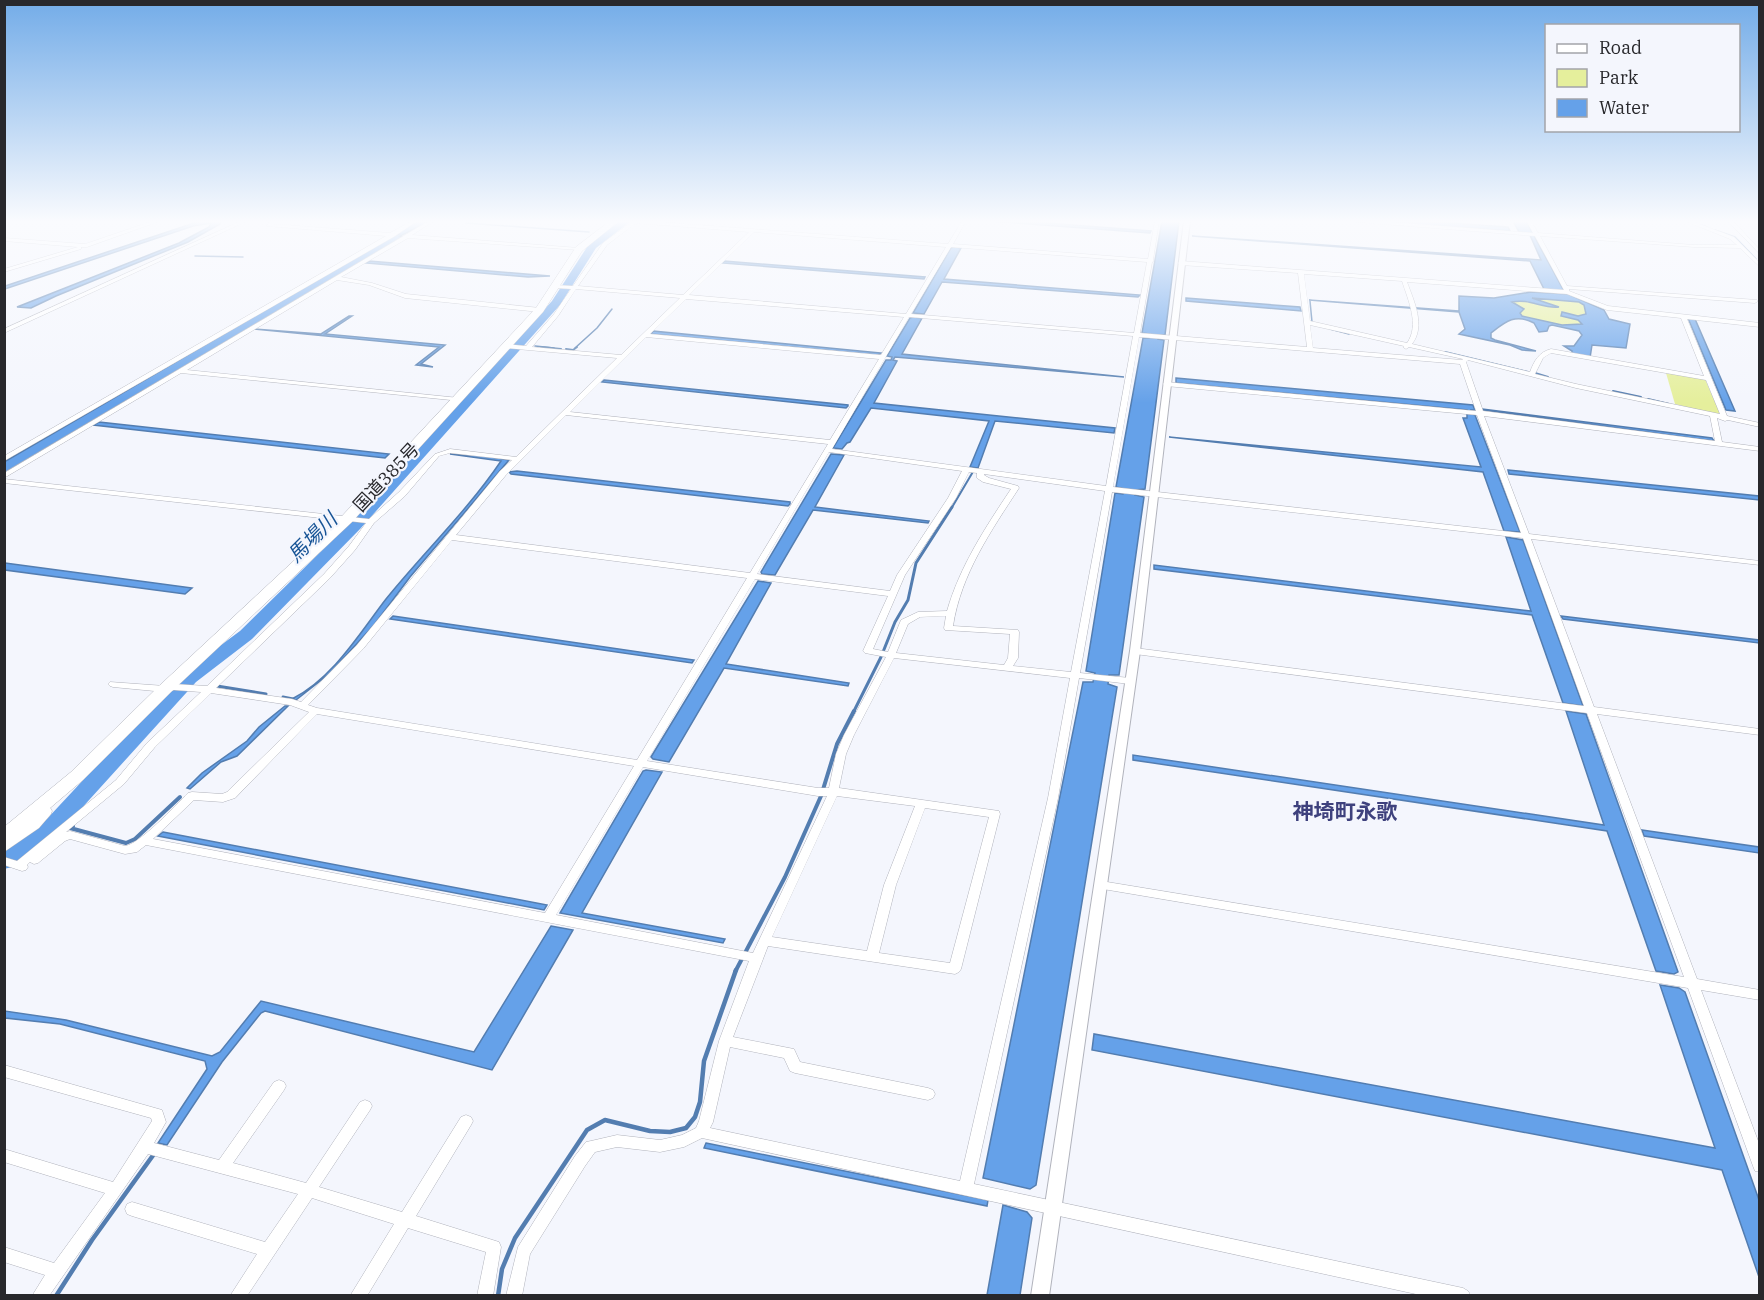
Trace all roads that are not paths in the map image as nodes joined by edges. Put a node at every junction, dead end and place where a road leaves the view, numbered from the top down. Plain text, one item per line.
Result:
1 (112, 282) edge
2 (317, 282) edge
3 (330, 282) edge
4 (357, 282) edge
5 (560, 282) edge
6 (579, 282) edge
7 (701, 282) edge
8 (928, 282) edge
9 (1147, 282) edge
10 (1179, 282) edge
11 (1302, 282) edge
12 (1405, 282) edge
13 (1434, 282) edge
14 (1562, 282) edge
15 (558, 286) junction
16 (576, 286) junction
17 (1567, 289) junction
18 (686, 296) junction
19 (1755, 302) dead end
20 (540, 310) junction
21 (908, 315) junction
22 (1683, 316) junction
23 (1306, 322) junction
24 (1760, 325) edge
25 (4, 331) edge
26 (1137, 334) junction
27 (645, 335) junction
28 (1172, 338) junction
29 (1409, 345) junction
30 (509, 347) junction
31 (527, 348) junction
32 (1310, 349) junction
33 (622, 357) junction
34 (882, 357) junction
35 (1402, 357) junction
36 (1465, 360) junction
37 (180, 370) junction
38 (1532, 374) junction
39 (1709, 379) junction
40 (1166, 384) junction
41 (459, 400) junction
42 (1473, 412) junction
43 (565, 413) junction
44 (1713, 416) junction
45 (1725, 419) junction
46 (1760, 425) edge
47 (832, 442) junction
48 (1719, 444) junction
49 (1760, 449) edge
50 (827, 450) junction
51 (4, 459) edge
52 (518, 459) junction
53 (974, 471) junction
54 (4, 476) edge
55 (4, 481) edge
56 (1109, 489) junction
57 (1154, 494) junction
58 (351, 519) junction
59 (369, 521) junction
60 (451, 537) junction
61 (1526, 537) junction
62 (1760, 563) edge
63 (752, 576) junction
64 (892, 594) junction
65 (949, 613) junction
66 (1135, 651) junction
67 (885, 654) junction
68 (1008, 667) junction
69 (1075, 675) junction
70 (1130, 681) junction
71 (112, 684) dead end
72 (170, 688) junction
73 (207, 689) junction
74 (303, 705) junction
75 (1591, 710) junction
76 (315, 711) junction
77 (1760, 732) edge
78 (640, 763) junction
79 (826, 793) junction
80 (921, 803) junction
81 (43, 806) junction
82 (4, 837) edge
83 (144, 841) junction
84 (4, 848) edge
85 (4, 861) edge
86 (18, 867) junction
87 (1101, 885) junction
88 (548, 918) junction
89 (765, 941) junction
90 (748, 956) junction
91 (872, 957) junction
92 (1690, 983) junction
93 (1760, 995) edge
94 (724, 1041) junction
95 (4, 1071) edge
96 (279, 1086) dead end
97 (928, 1094) dead end
98 (364, 1106) dead end
99 (466, 1121) dead end
100 (700, 1132) junction
101 (146, 1147) junction
102 (4, 1155) edge
103 (1760, 1166) edge
104 (222, 1167) junction
105 (966, 1188) junction
106 (114, 1189) junction
107 (308, 1190) junction
108 (1053, 1206) junction
109 (132, 1209) dead end
110 (405, 1219) junction
111 (268, 1250) junction
112 (4, 1254) edge
113 (56, 1271) junction
114 (40, 1296) edge
115 (238, 1296) edge
116 (358, 1296) edge
117 (485, 1296) edge
118 (514, 1296) edge
119 (1040, 1296) edge
120 (1462, 1296) edge

1 - 25 street
2 - 51 street
3 - 37 street
4 - 20 street
5 - 15 highway, 国道385号
6 - 16 street
7 - 18 street
8 - 21 street
9 - 26 street
10 - 28 street
11 - 23 street
12 - 29 street
13 - 17 street
14 - 17 street
15 - 16 street
15 - 20 highway, 国道385号
16 - 18 street
16 - 31 street
17 - 19 street
17 - 22 street
18 - 21 street
18 - 27 street
20 - 30 highway, 国道385号
21 - 26 street
21 - 34 street
22 - 24 street
22 - 39 street
23 - 29 street
23 - 32 street
26 - 28 street
26 - 56 street
27 - 33 street
27 - 34 street
28 - 32 street
28 - 40 street
29 - 35 street
29 - 36 street
30 - 31 street
30 - 41 highway, 国道385号
31 - 33 street
32 - 35 street
33 - 43 street
34 - 47 street
35 - 36 street
36 - 38 street
36 - 42 street
37 - 41 street
37 - 54 street
38 - 39 street
38 - 44 street
39 - 45 street
40 - 42 street
40 - 57 street
41 - 58 highway, 国道385号
42 - 48 street
42 - 61 street
43 - 47 street
43 - 52 street
44 - 45 street
44 - 48 street
45 - 46 street
47 - 50 street
48 - 49 street
50 - 53 street
50 - 63 street
52 - 59 street
52 - 60 street
53 - 56 street
53 - 64 street
53 - 65 street
55 - 58 street
56 - 57 street
56 - 69 street
57 - 61 street
57 - 66 street
58 - 59 street
58 - 72 highway, 国道385号
59 - 73 street
60 - 63 street
60 - 74 street
61 - 62 street
61 - 75 street
63 - 64 street
63 - 78 street
64 - 67 street
65 - 67 street
65 - 68 street
66 - 70 street
66 - 75 street
67 - 68 street
67 - 79 street
68 - 69 street
69 - 70 street
69 - 105 street
70 - 87 street
71 - 72 street
72 - 73 street
72 - 81 highway, 国道385号
73 - 74 street
73 - 86 street
74 - 76 street
75 - 77 street
75 - 92 street
76 - 78 street
76 - 83 street
78 - 79 street
78 - 88 street
79 - 80 street
79 - 89 street
80 - 91 street
80 - 91 street
81 - 82 highway, 国道385号
81 - 84 street
83 - 86 street
83 - 88 street
85 - 86 street
87 - 92 street
87 - 108 street
88 - 90 street
89 - 90 street
89 - 91 street
90 - 94 street
92 - 93 street
92 - 103 street
94 - 97 street
94 - 100 street
95 - 101 street
96 - 104 street
98 - 107 street
99 - 110 street
100 - 105 street
100 - 118 street
101 - 104 street
101 - 106 street
102 - 106 street
104 - 107 street
105 - 108 street
106 - 113 street
107 - 110 street
107 - 111 street
108 - 119 street
108 - 120 street
109 - 111 street
110 - 116 street
110 - 117 street
111 - 115 street
112 - 113 street
113 - 114 street

